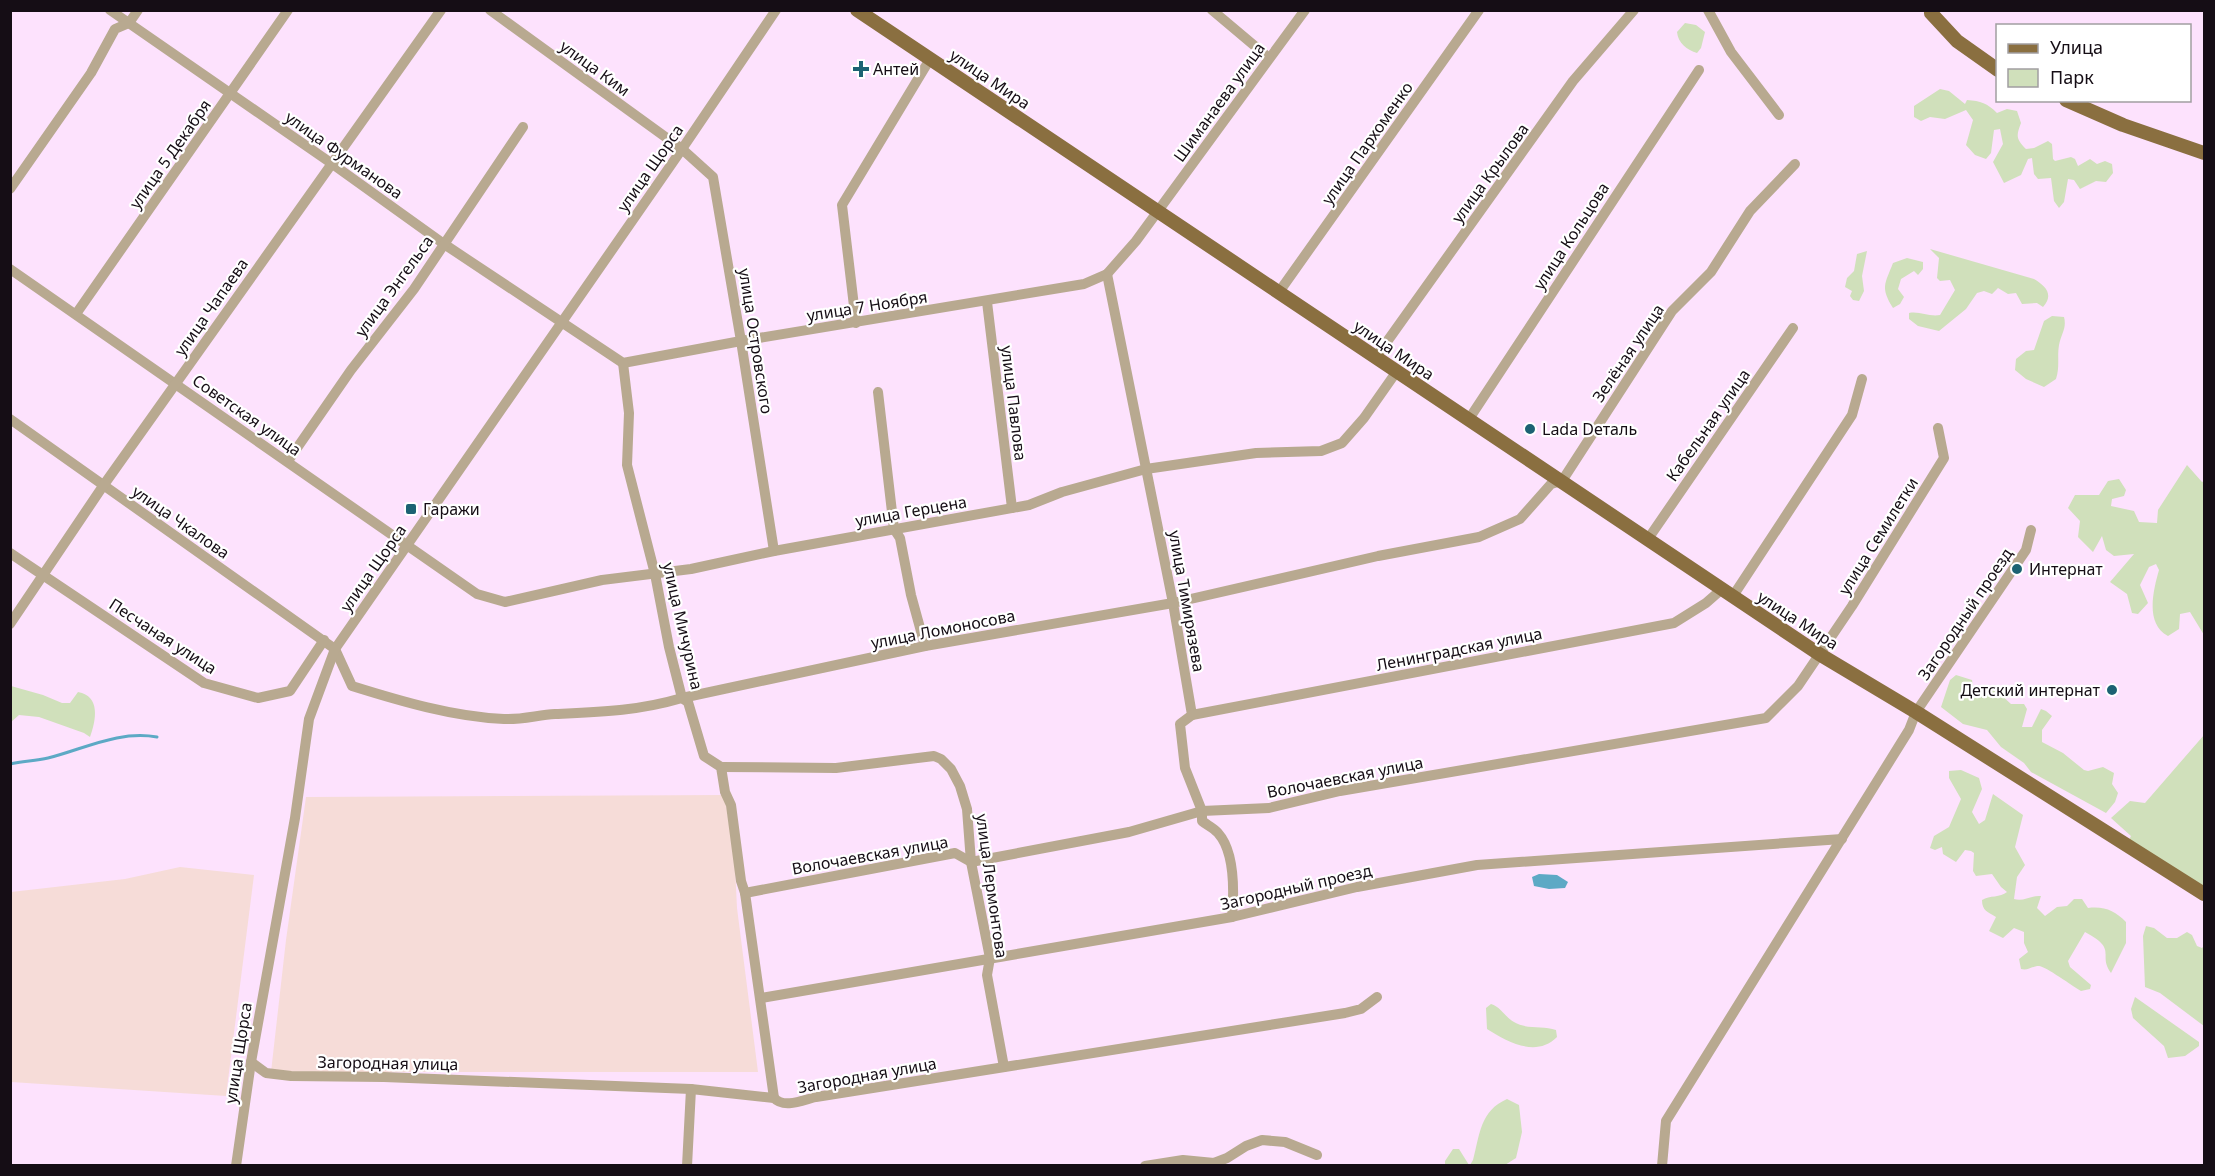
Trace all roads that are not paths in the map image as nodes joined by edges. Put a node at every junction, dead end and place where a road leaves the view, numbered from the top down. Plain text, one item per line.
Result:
1 (110, 10) edge
2 (138, 10) edge
3 (288, 10) edge
4 (441, 10) edge
5 (490, 10) edge
6 (776, 10) edge
7 (1212, 10) edge
8 (1305, 10) edge
9 (1479, 10) edge
10 (1634, 10) edge
11 (1708, 10) edge
12 (1931, 11) edge
13 (866, 13) edge
14 (129, 24) junction
15 (1269, 58) junction
16 (930, 59) junction
17 (1996, 69) edge
18 (1699, 70) dead end
19 (230, 93) junction
20 (2071, 102) edge
21 (1779, 115) dead end
22 (523, 127) dead end
23 (682, 149) junction
24 (2205, 153) edge
25 (331, 163) junction
26 (1795, 164) dead end
27 (10, 189) edge
28 (1157, 211) junction
29 (444, 244) junction
30 (10, 269) edge
31 (1107, 274) junction
32 (1279, 292) junction
33 (987, 302) junction
34 (76, 314) junction
35 (562, 321) junction
36 (856, 323) junction
37 (1793, 328) dead end
38 (741, 341) junction
39 (1376, 357) junction
40 (623, 363) junction
41 (1396, 371) junction
42 (1862, 379) dead end
43 (176, 383) junction
44 (878, 392) dead end
45 (10, 419) edge
46 (1468, 419) junction
47 (1938, 428) dead end
48 (288, 462) junction
49 (1146, 469) junction
50 (1562, 481) junction
51 (103, 486) junction
52 (1012, 508) junction
53 (894, 529) junction
54 (2031, 530) dead end
55 (1648, 539) junction
56 (407, 545) junction
57 (774, 551) junction
58 (10, 553) edge
59 (44, 574) junction
60 (656, 574) junction
61 (1727, 593) junction
62 (1173, 603) junction
63 (10, 624) edge
64 (324, 640) junction
65 (925, 646) junction
66 (335, 649) junction
67 (1819, 654) junction
68 (682, 698) junction
69 (1916, 712) junction
70 (1192, 716) junction
71 (722, 767) junction
72 (1202, 811) junction
73 (1842, 839) junction
74 (971, 862) junction
75 (745, 893) junction
76 (2205, 894) edge
77 (1232, 918) junction
78 (990, 958) junction
79 (1377, 997) dead end
80 (761, 998) junction
81 (251, 1062) junction
82 (1004, 1066) junction
83 (691, 1089) junction
84 (774, 1098) junction
85 (1317, 1155) dead end
86 (237, 1164) edge
87 (687, 1166) edge
88 (1145, 1166) edge
89 (1662, 1166) edge

1 - 14 street, улица Фурманова
2 - 14 street
3 - 19 street, улица 5 Декабря
4 - 25 street, улица Чапаева
5 - 23 street, улица Ким
6 - 23 street, улица Щорса
7 - 15 street
8 - 15 street, Шиманаева улица
9 - 32 street, улица Пархоменко
10 - 39 street, улица Крылова
11 - 21 street
12 - 17 main road
13 - 16 main road, улица Мира
14 - 19 street, улица Фурманова
14 - 27 street
15 - 28 street, Шиманаева улица
16 - 28 main road, улица Мира
16 - 36 street
18 - 46 street, улица Кольцова
19 - 25 street, улица Фурманова
19 - 34 street, улица 5 Декабря
20 - 24 main road
22 - 29 street, улица Энгельса
23 - 35 street, улица Щорса
23 - 38 street, улица Островского
25 - 29 street, улица Фурманова
25 - 43 street, улица Чапаева
26 - 50 street, Зелёная улица
28 - 31 street, улица 7 Ноября
28 - 32 main road, улица Мира
29 - 35 street, улица Фурманова
29 - 48 street, улица Энгельса
30 - 34 street, Советская улица
31 - 33 street, улица 7 Ноября
31 - 49 street, улица Тимирязева
32 - 39 main road, улица Мира
33 - 36 street, улица 7 Ноября
33 - 52 street, улица Павлова
34 - 43 street, Советская улица
35 - 40 street
35 - 56 street, улица Щорса
36 - 38 street, улица 7 Ноября
37 - 55 street, Кабельная улица
38 - 40 street, улица 7 Ноября
38 - 57 street, улица Островского
39 - 41 main road, улица Мира
40 - 60 street, улица Мичурина
41 - 46 main road, улица Мира
41 - 49 street, улица Герцена
42 - 61 street, Ленинградская улица
43 - 48 street, Советская улица
43 - 51 street, улица Чапаева
44 - 53 street
45 - 51 street, улица Чкалова
46 - 50 main road, улица Мира
47 - 67 street, улица Семилетки
48 - 56 street, Советская улица
49 - 52 street, улица Герцена
49 - 62 street, улица Тимирязева
50 - 55 main road, улица Мира
50 - 62 street, улица Ломоносова
51 - 59 street, улица Чапаева
51 - 64 street, улица Чкалова
52 - 53 street, улица Герцена
53 - 57 street, улица Герцена
53 - 65 street
54 - 69 street, Загородный проезд
55 - 61 main road, улица Мира
56 - 60 street, улица Герцена
56 - 66 street, улица Щорса
57 - 60 street, улица Герцена
58 - 59 street, Песчаная улица
59 - 63 street, улица Чапаева
59 - 64 street, Песчаная улица
60 - 68 street, улица Мичурина
61 - 67 main road, улица Мира
61 - 70 street, Ленинградская улица
62 - 65 street, улица Ломоносова
62 - 70 street, улица Тимирязева
64 - 66 street, улица Чкалова
65 - 68 street, улица Ломоносова
66 - 68 street, улица Ломоносова
66 - 81 street, улица Щорса
67 - 69 main road, улица Мира
67 - 72 street, Волочаевская улица
68 - 71 street, улица Мичурина
69 - 73 street
69 - 76 main road, улица Мира
70 - 72 street
71 - 74 street, улица Лермонтова
71 - 75 street
72 - 74 street, Волочаевская улица
72 - 77 street
73 - 77 street, Загородный проезд
73 - 89 street
74 - 75 street, Волочаевская улица
74 - 78 street, улица Лермонтова
75 - 80 street
77 - 78 street, Загородный проезд
78 - 80 street, Загородный проезд
78 - 82 street, улица Лермонтова
79 - 82 street, Загородная улица
80 - 84 street
81 - 83 street, Загородная улица
81 - 86 street, улица Щорса
82 - 84 street, Загородная улица
83 - 84 street, Загородная улица
83 - 87 street
85 - 88 street

